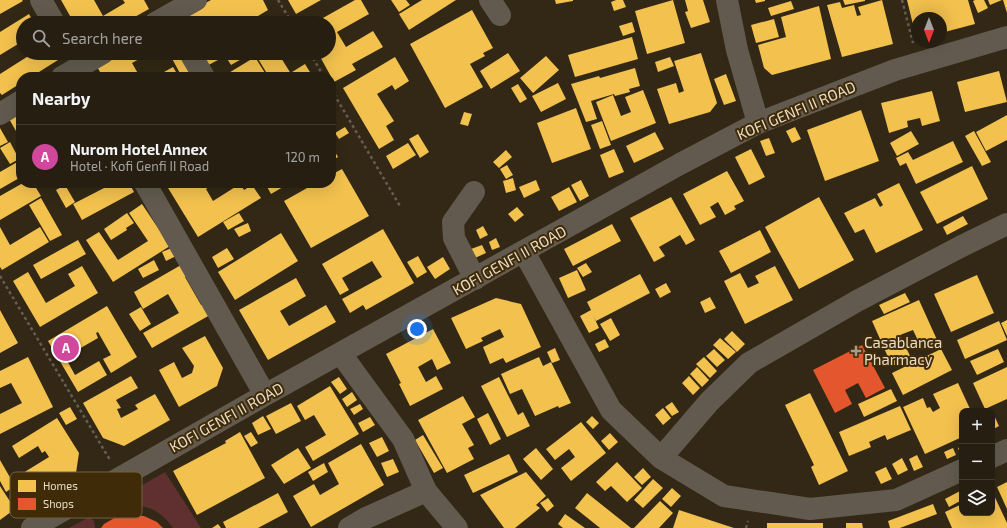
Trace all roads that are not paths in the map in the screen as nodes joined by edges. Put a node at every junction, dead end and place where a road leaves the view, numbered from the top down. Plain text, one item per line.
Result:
1 (41, 0) edge
2 (196, 0) edge
3 (727, 0) edge
4 (50, 16) edge
5 (172, 16) edge
6 (1007, 37) edge
7 (89, 60) edge
8 (194, 60) edge
9 (74, 68) edge
10 (201, 72) edge
11 (16, 104) edge
12 (0, 114) edge
13 (758, 123) junction
14 (148, 188) edge
15 (474, 192) dead end
16 (1007, 224) edge
17 (524, 252) junction
18 (475, 279) junction
19 (341, 354) junction
20 (265, 395) junction
21 (1007, 450) edge
22 (995, 456) edge
23 (661, 458) junction
24 (959, 471) edge
25 (130, 472) edge
26 (426, 491) junction
27 (50, 518) edge
28 (32, 528) edge
29 (350, 528) edge
30 (457, 528) edge

1 - 4 street
2 - 5 street
3 - 13 street
6 - 13 street, KOFI GENFI II ROAD
7 - 9 street
8 - 10 street
11 - 12 street
13 - 17 street, KOFI GENFI II ROAD
14 - 20 street
15 - 18 street
16 - 23 street
17 - 18 street, KOFI GENFI II ROAD
17 - 23 street
18 - 19 street, KOFI GENFI II ROAD
19 - 20 street, KOFI GENFI II ROAD
19 - 26 street
20 - 25 street, KOFI GENFI II ROAD
21 - 22 street
23 - 24 street
26 - 29 street
26 - 30 street
27 - 28 street, KOFI GENFI II ROAD

